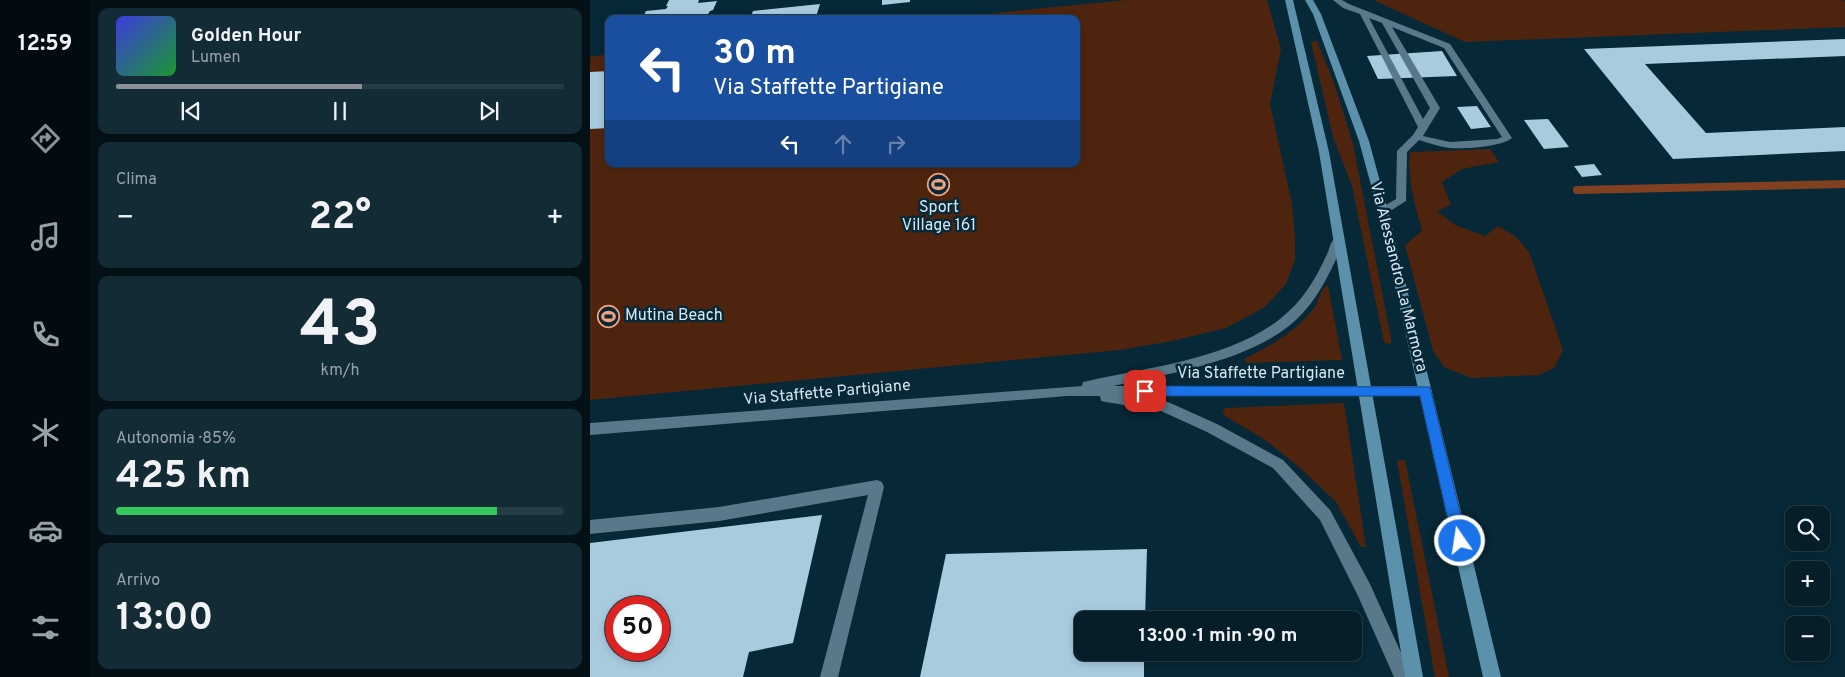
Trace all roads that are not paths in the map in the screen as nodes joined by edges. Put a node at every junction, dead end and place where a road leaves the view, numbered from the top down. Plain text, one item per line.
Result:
1 (1289, 0) edge
2 (1309, 0) edge
3 (1337, 0) edge
4 (1363, 13) junction
5 (1385, 21) junction
6 (1423, 127) junction
7 (1417, 137) junction
8 (1383, 211) junction
9 (1338, 241) junction
10 (1066, 391) junction
11 (1366, 391) junction
12 (1425, 391) junction
13 (590, 429) edge
14 (590, 527) edge
15 (829, 677) edge
16 (1404, 677) edge
17 (1414, 677) edge
18 (1492, 677) edge

1 - 9 main road
2 - 8 main road, Via Alessandro La Marmora
3 - 4 street
4 - 5 street
4 - 6 street
5 - 6 street
5 - 7 street
6 - 7 street
7 - 8 street
8 - 12 main road, Via Alessandro La Marmora
9 - 10 street
9 - 11 main road
10 - 11 street, Via Staffette Partigiane
10 - 13 street, Via Staffette Partigiane
10 - 16 street, Via Staffette Partigiane
11 - 12 street, Via Staffette Partigiane
11 - 17 main road
12 - 18 main road, Via Alessandro La Marmora
14 - 15 street

